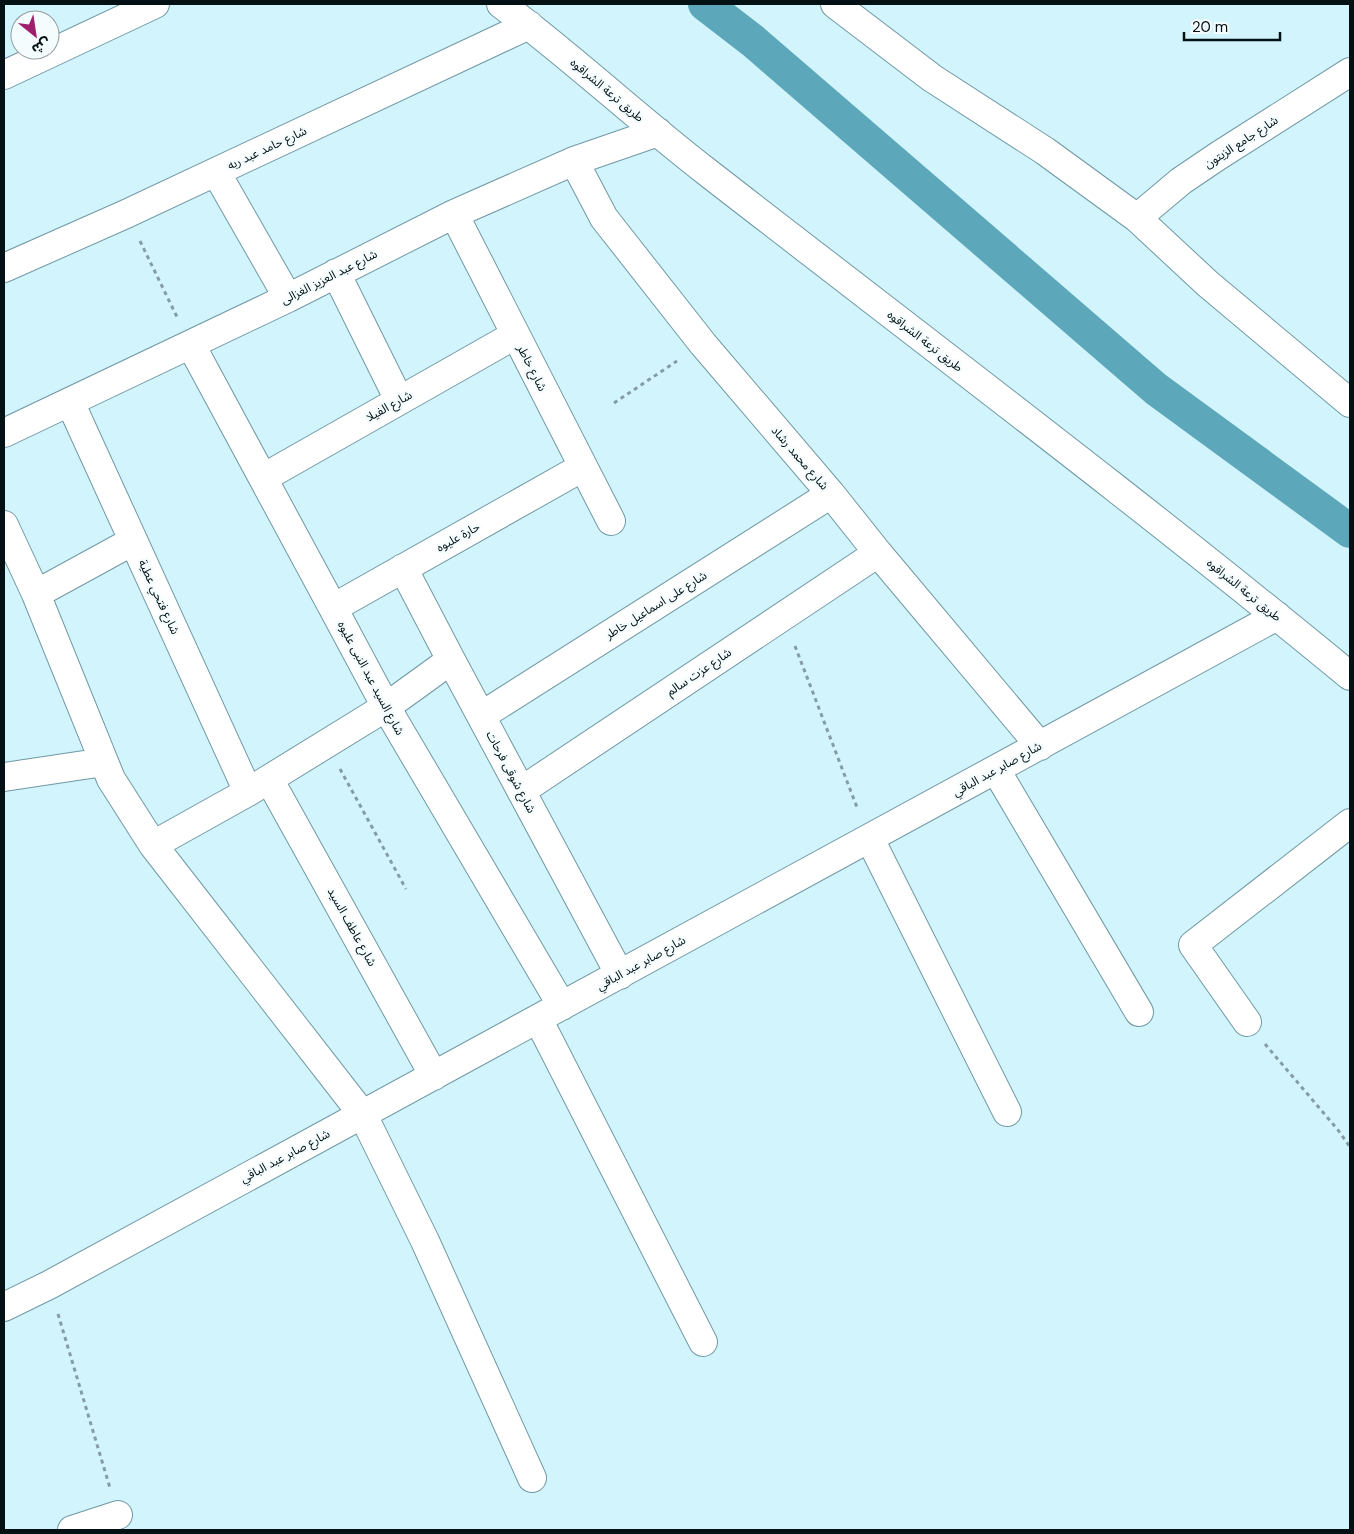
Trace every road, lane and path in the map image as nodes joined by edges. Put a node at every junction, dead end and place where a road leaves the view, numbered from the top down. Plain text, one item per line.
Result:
1 (156, 4) edge
2 (501, 4) edge
3 (835, 4) edge
4 (529, 25) junction
5 (1350, 72) edge
6 (4, 75) edge
7 (658, 132) junction
8 (574, 161) junction
9 (216, 172) junction
10 (126, 214) junction
11 (454, 214) junction
12 (1137, 218) junction
13 (4, 268) edge
14 (336, 273) junction
15 (288, 298) junction
16 (515, 335) junction
17 (702, 344) junction
18 (191, 345) junction
19 (399, 400) junction
20 (70, 402) junction
21 (614, 403) dead end
22 (1350, 403) edge
23 (4, 433) edge
24 (583, 467) junction
25 (263, 478) junction
26 (831, 494) junction
27 (611, 521) dead end
28 (4, 525) edge
29 (133, 541) junction
30 (878, 553) junction
31 (404, 568) junction
32 (36, 594) junction
33 (334, 608) junction
34 (783, 616) junction
35 (1277, 616) junction
36 (451, 660) junction
37 (1350, 676) edge
38 (386, 707) junction
39 (481, 716) junction
40 (326, 744) junction
41 (1040, 746) junction
42 (104, 762) junction
43 (996, 770) junction
44 (4, 777) edge
45 (259, 785) junction
46 (521, 791) junction
47 (1350, 823) edge
48 (870, 839) junction
49 (154, 846) junction
50 (406, 889) dead end
51 (620, 975) junction
52 (562, 1006) junction
53 (1139, 1012) dead end
54 (538, 1019) junction
55 (1247, 1022) joint
56 (434, 1076) junction
57 (1007, 1112) dead end
58 (363, 1114) junction
59 (1350, 1147) edge
60 (49, 1285) junction
61 (4, 1307) edge
62 (703, 1342) dead end
63 (532, 1478) dead end
64 (118, 1515) joint
65 (72, 1530) edge

1 - 6 street
2 - 4 street, طريق ترعة الشراقوه
3 - 12 street
4 - 7 street, طريق ترعة الشراقوه
4 - 9 street, شارع حامد عبد ربه
5 - 12 street, شارع جامع الزيتون
7 - 8 street, شارع عبد العزيز الغزالى
7 - 35 street, طريق ترعة الشراقوه
8 - 11 street, شارع عبد العزيز الغزالى
8 - 17 street, شارع محمد رشاد
9 - 10 street, شارع حامد عبد ربه
9 - 15 street
10 - 13 street, شارع حامد عبد ربه
10 - 18 path
11 - 14 street, شارع عبد العزيز الغزالى
11 - 16 street, شارع خاطر
12 - 22 street
14 - 15 street, شارع عبد العزيز الغزالى
14 - 19 street
15 - 18 street, شارع عبد العزيز الغزالى
16 - 19 street, شارع الفيلا
16 - 24 street, شارع خاطر
17 - 21 path
17 - 26 street, شارع محمد رشاد
18 - 20 street, شارع عبد العزيز الغزالى
18 - 25 street, شارع السيد عبد النبى عليوه
19 - 25 street, شارع الفيلا
20 - 23 street, شارع عبد العزيز الغزالى
20 - 29 street, شارع فتحي عطية
24 - 27 street, شارع خاطر
24 - 31 street, حارة عليوه
25 - 33 street, شارع السيد عبد النبى عليوه
26 - 30 street, شارع محمد رشاد
26 - 39 street, شارع على اسماعيل خاطر
28 - 32 street
29 - 32 street
29 - 45 street, شارع فتحي عطية
30 - 34 street, شارع عزت سالم
30 - 41 street, شارع محمد رشاد
31 - 33 street, حارة عليوه
31 - 36 street, شارع شوقى فرحات
32 - 42 street
33 - 38 street, شارع السيد عبد النبى عليوه
34 - 46 street, شارع عزت سالم
34 - 48 path
35 - 37 street, طريق ترعة الشراقوه
35 - 41 street, شارع صابر عبد الباقي
36 - 38 street
36 - 39 street, شارع شوقى فرحات
38 - 40 street
38 - 52 street, شارع السيد عبد النبى عليوه
39 - 46 street, شارع شوقى فرحات
40 - 45 street
40 - 50 path
41 - 43 street, شارع صابر عبد الباقي
42 - 44 street
42 - 49 street
43 - 48 street, شارع صابر عبد الباقي
43 - 53 street
45 - 49 street
45 - 56 street, شارع عاطف السيد
46 - 51 street, شارع شوقى فرحات
47 - 55 street
48 - 51 street, شارع صابر عبد الباقي
48 - 57 street
49 - 58 street
51 - 52 street, شارع صابر عبد الباقي
52 - 54 street, شارع صابر عبد الباقي
54 - 56 street, شارع صابر عبد الباقي
54 - 62 street
55 - 59 path
56 - 58 street, شارع صابر عبد الباقي
58 - 60 street, شارع صابر عبد الباقي
58 - 63 street
60 - 61 street, شارع صابر عبد الباقي
60 - 64 path
64 - 65 street

